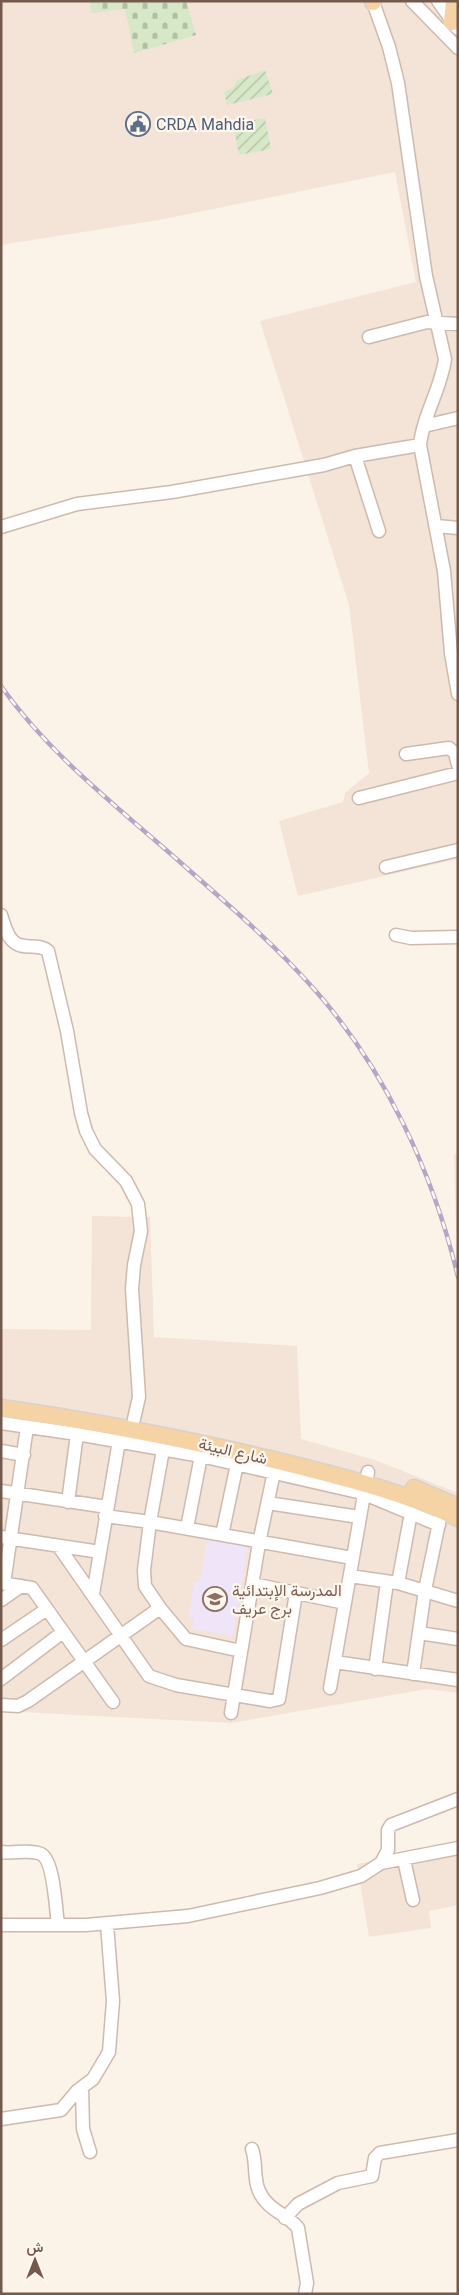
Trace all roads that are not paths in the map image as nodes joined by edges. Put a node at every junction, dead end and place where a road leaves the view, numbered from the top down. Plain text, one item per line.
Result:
1 (374, 1) edge
2 (412, 1) edge
3 (438, 1) edge
4 (454, 1) edge
5 (455, 26) edge
6 (458, 48) edge
7 (437, 322) junction
8 (458, 324) edge
9 (369, 338) dead end
10 (458, 418) edge
11 (424, 426) junction
12 (420, 444) junction
13 (356, 456) junction
14 (437, 526) junction
15 (1, 527) edge
16 (458, 528) edge
17 (379, 531) dead end
18 (455, 666) edge
19 (458, 694) edge
20 (406, 754) dead end
21 (458, 765) edge
22 (458, 773) edge
23 (359, 798) dead end
24 (458, 850) edge
25 (386, 867) dead end
26 (1, 915) edge
27 (396, 935) dead end
28 (458, 936) edge
29 (1, 1397) edge
30 (1, 1408) edge
31 (134, 1419) junction
32 (1, 1423) edge
33 (27, 1427) junction
34 (77, 1434) junction
35 (119, 1440) junction
36 (163, 1450) junction
37 (1, 1451) edge
38 (24, 1455) junction
39 (200, 1456) junction
40 (237, 1464) junction
41 (274, 1472) junction
42 (365, 1482) junction
43 (1, 1491) edge
44 (18, 1494) junction
45 (68, 1502) junction
46 (268, 1503) junction
47 (106, 1511) junction
48 (411, 1513) junction
49 (446, 1514) edge
50 (359, 1517) junction
51 (458, 1518) edge
52 (150, 1522) junction
53 (186, 1528) junction
54 (222, 1535) junction
55 (6, 1538) edge
56 (259, 1543) junction
57 (59, 1547) junction
58 (100, 1552) junction
59 (352, 1558) junction
60 (350, 1576) junction
61 (2, 1583) edge
62 (393, 1583) junction
63 (253, 1584) junction
64 (20, 1586) junction
65 (425, 1590) junction
66 (296, 1593) junction
67 (93, 1594) junction
68 (1, 1600) edge
69 (458, 1601) edge
70 (345, 1603) junction
71 (160, 1608) junction
72 (47, 1609) junction
73 (63, 1632) junction
74 (419, 1633) junction
75 (122, 1635) junction
76 (458, 1639) edge
77 (1, 1640) edge
78 (241, 1651) junction
79 (83, 1661) junction
80 (335, 1662) junction
81 (374, 1669) junction
82 (412, 1674) junction
83 (1, 1679) edge
84 (457, 1679) edge
85 (330, 1688) dead end
86 (234, 1695) junction
87 (112, 1702) dead end
88 (1, 1706) edge
89 (231, 1713) dead end
90 (458, 1799) edge
91 (458, 1848) edge
92 (1, 1852) edge
93 (404, 1860) junction
94 (381, 1863) junction
95 (413, 1900) dead end
96 (107, 1924) junction
97 (1, 1925) edge
98 (58, 1926) junction
99 (82, 2088) junction
100 (1, 2119) edge
101 (458, 2140) edge
102 (252, 2149) dead end
103 (90, 2152) dead end
104 (285, 2218) junction
105 (305, 2294) edge

1 - 7 street
2 - 6 street
3 - 5 street
4 - 5 main road
7 - 8 street
7 - 9 street
7 - 11 street
10 - 11 street
11 - 12 street
12 - 13 street
12 - 14 street
13 - 15 street
13 - 17 street
14 - 16 street
14 - 18 street
18 - 19 street
20 - 21 street
22 - 23 street
24 - 25 street
26 - 31 street
27 - 28 street
29 - 31 main road, شارع البيئة
30 - 42 main road, شارع البيئة
31 - 42 main road, شارع البيئة
32 - 33 street
33 - 34 street
33 - 38 street
34 - 35 street
34 - 45 street
35 - 36 street
35 - 47 street
36 - 39 street
36 - 52 street
37 - 38 street
38 - 44 street
39 - 40 street
39 - 53 street
40 - 41 street
40 - 54 street
41 - 42 street
41 - 46 street
42 - 48 street
42 - 49 main road, شارع البيئة
42 - 50 street
43 - 44 street
44 - 45 street
44 - 55 street
45 - 47 street
46 - 50 street
46 - 56 street
47 - 52 street
47 - 58 street
48 - 49 street
48 - 62 street
49 - 51 main road, شارع البيئة
49 - 65 street
50 - 59 street
52 - 53 street
52 - 71 street
53 - 54 street
54 - 56 street
55 - 57 street
55 - 61 street
56 - 59 street
56 - 63 street
57 - 58 street
57 - 67 street
58 - 67 street
59 - 60 street
60 - 62 street
60 - 70 street
61 - 64 street
62 - 65 street
62 - 81 street
63 - 66 street
63 - 78 street
64 - 68 street
64 - 72 street
65 - 69 street
65 - 74 street
66 - 70 street
66 - 86 street
67 - 75 street
70 - 80 street
71 - 75 street
71 - 78 street
72 - 73 street
72 - 77 street
73 - 79 street
73 - 83 street
74 - 76 street
74 - 82 street
75 - 79 street
75 - 86 street
78 - 86 street
79 - 87 street
79 - 88 street
80 - 81 street
80 - 85 street
81 - 82 street
82 - 84 street
86 - 89 street
90 - 94 street
91 - 93 street
92 - 98 street
93 - 94 street
93 - 95 street
94 - 96 street
96 - 98 street
96 - 99 street
97 - 98 street
99 - 100 street
99 - 103 street
101 - 104 street
102 - 104 street
104 - 105 street

